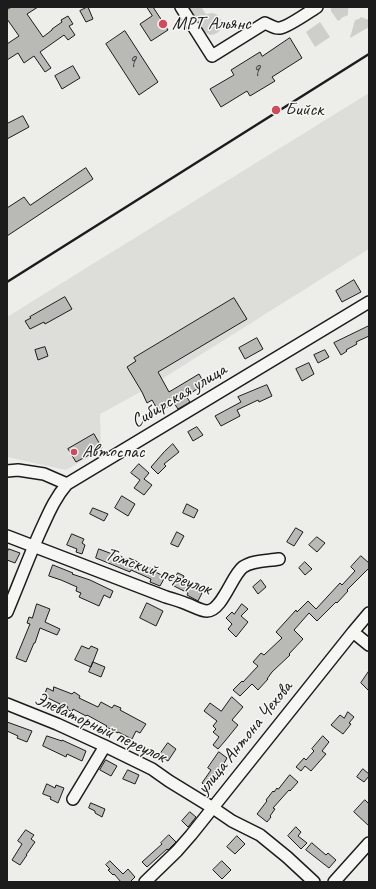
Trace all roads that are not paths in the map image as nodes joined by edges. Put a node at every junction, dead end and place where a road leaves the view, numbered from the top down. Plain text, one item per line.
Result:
1 (181, 7) edge
2 (317, 7) edge
3 (369, 302) edge
4 (7, 471) edge
5 (67, 484) junction
6 (7, 536) edge
7 (34, 546) junction
8 (279, 559) dead end
9 (7, 612) edge
10 (369, 613) edge
11 (353, 632) junction
12 (369, 645) edge
13 (7, 704) edge
14 (105, 746) junction
15 (73, 800) dead end
16 (213, 808) junction
17 (369, 843) edge
18 (145, 882) edge
19 (314, 882) edge
20 (334, 882) edge

1 - 2 street
3 - 5 street, Сибирская улица
4 - 5 street
5 - 7 street, Сибирская улица
6 - 7 street, Томский переулок
7 - 8 street, Томский переулок
7 - 9 street, Сибирская улица
10 - 11 street, улица Антона Чехова
11 - 12 street
11 - 16 street, улица Антона Чехова
13 - 14 street, Элеваторный переулок
14 - 15 street
14 - 16 street, Элеваторный переулок
16 - 18 street, улица Антона Чехова
16 - 19 street, Элеваторный переулок
17 - 20 street

